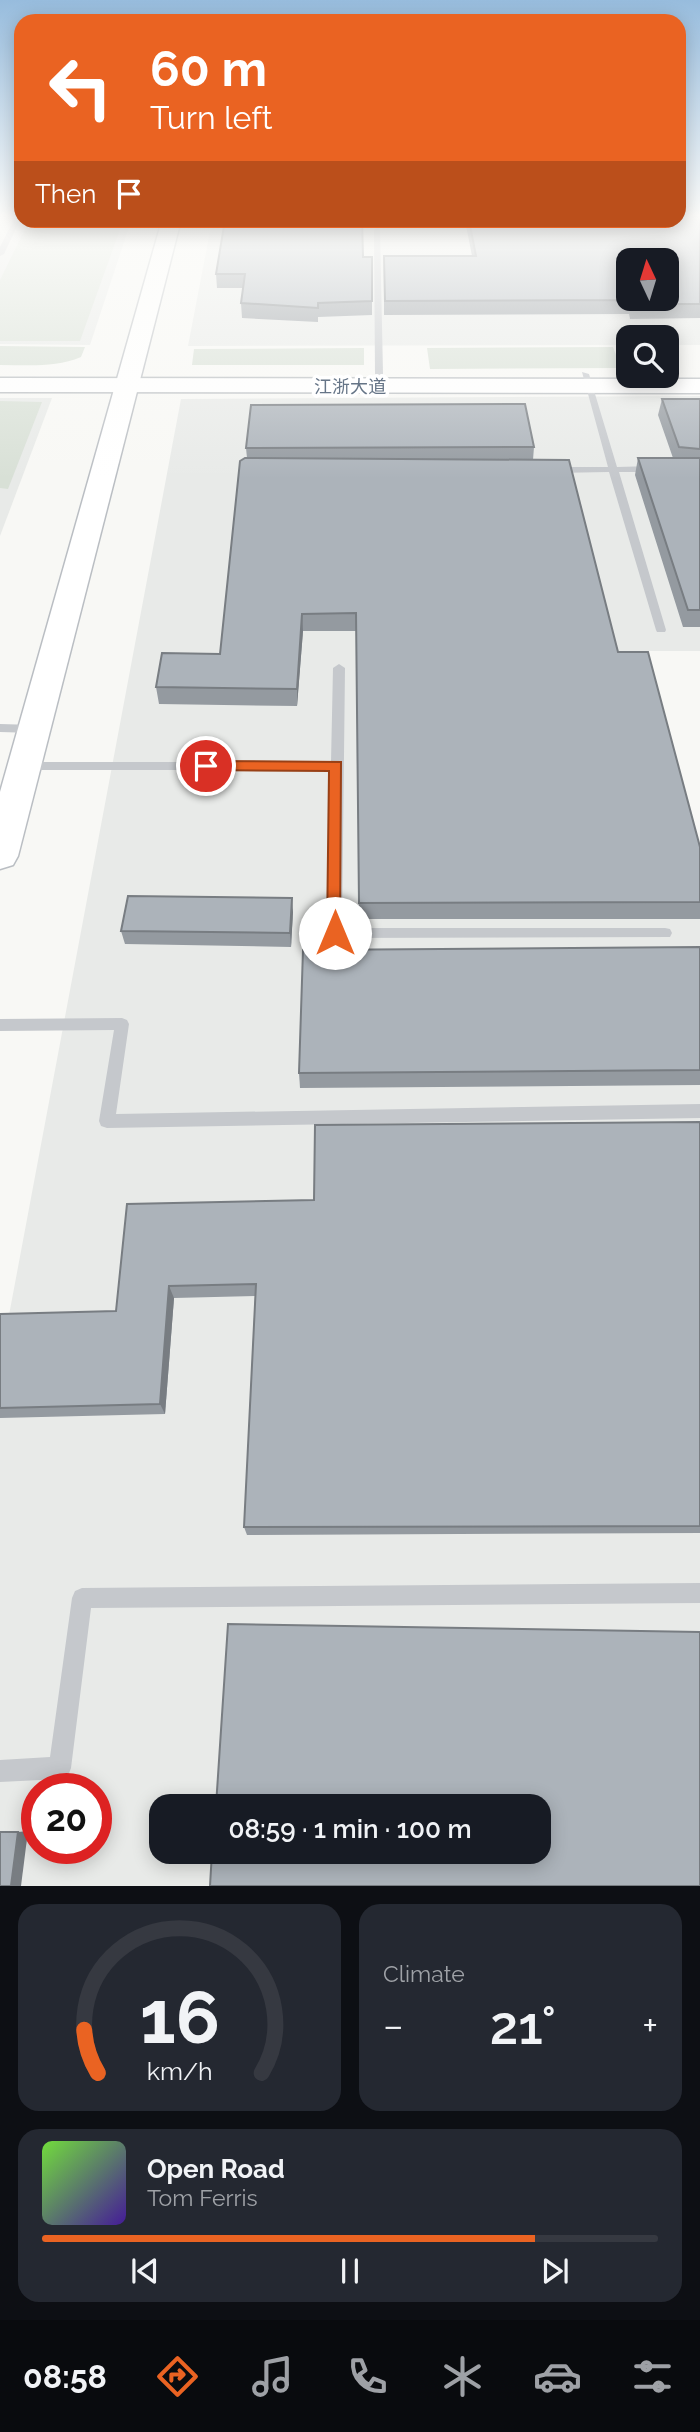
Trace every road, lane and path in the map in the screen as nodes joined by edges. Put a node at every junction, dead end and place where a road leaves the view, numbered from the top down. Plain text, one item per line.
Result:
1 (150, 303) edge
2 (378, 303) edge
3 (0, 373) edge
4 (679, 373) edge
5 (700, 373) edge
6 (379, 374) junction
7 (616, 375) edge
8 (587, 380) junction
9 (129, 381) junction
10 (0, 385) edge
11 (700, 386) edge
12 (663, 469) edge
13 (546, 470) edge
14 (614, 470) junction
15 (661, 630) dead end
16 (339, 668) dead end
17 (0, 728) edge
18 (34, 729) junction
19 (25, 766) junction
20 (336, 766) junction
21 (0, 856) edge
22 (665, 933) dead end
23 (0, 1025) edge
24 (700, 1111) edge
25 (700, 1593) edge
26 (0, 1771) edge

1 - 9 main road
2 - 6 lane
3 - 9 main road, 江浙大道
4 - 5 main road
6 - 8 main road, 江浙大道
6 - 9 main road, 江浙大道
7 - 8 main road, 江浙大道
8 - 9 main road, 江浙大道
8 - 11 main road, 江浙大道
8 - 14 lane
9 - 10 main road, 江浙大道
9 - 18 main road
12 - 14 lane
13 - 14 lane
14 - 15 lane
16 - 20 lane
17 - 18 lane
18 - 19 main road
19 - 20 lane
19 - 21 main road
20 - 22 lane
23 - 24 lane
25 - 26 lane

